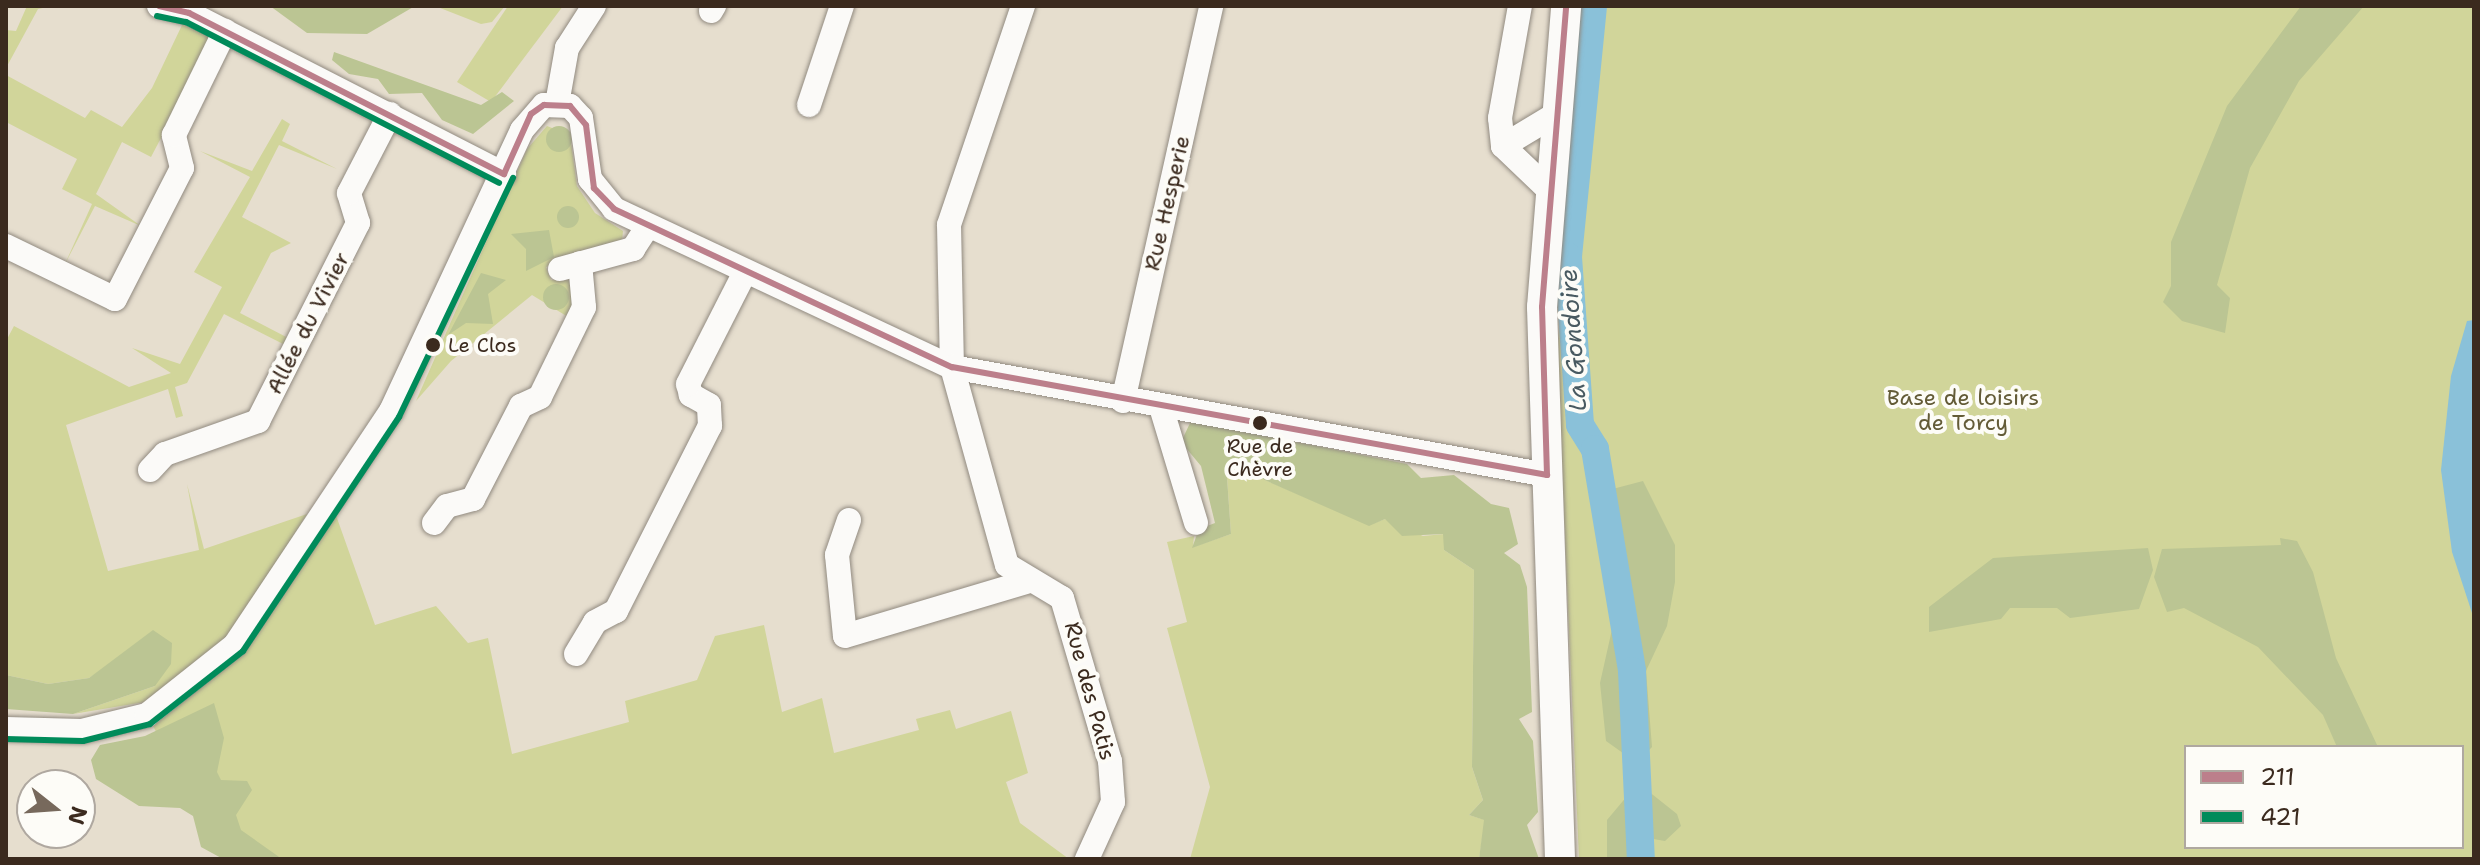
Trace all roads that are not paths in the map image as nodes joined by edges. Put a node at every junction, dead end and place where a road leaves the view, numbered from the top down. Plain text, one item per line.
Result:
1 (161, 6) edge
2 (594, 6) edge
3 (842, 6) edge
4 (1023, 6) edge
5 (1211, 6) edge
6 (1520, 6) edge
7 (1566, 6) edge
8 (202, 18) edge
9 (557, 104) junction
10 (809, 105) dead end
11 (390, 114) junction
12 (1556, 114) junction
13 (1503, 146) junction
14 (504, 174) junction
15 (1549, 190) junction
16 (648, 226) junction
17 (6, 246) edge
18 (745, 272) junction
19 (952, 367) junction
20 (1123, 401) junction
21 (1161, 407) junction
22 (150, 470) dead end
23 (1547, 475) junction
24 (849, 520) dead end
25 (434, 523) dead end
26 (1196, 523) dead end
27 (1026, 582) junction
28 (576, 654) dead end
29 (6, 729) edge
30 (1087, 859) edge
31 (1560, 859) edge

1 - 8 street
2 - 9 street
3 - 10 street
4 - 19 street
5 - 20 street, Rue Hesperie
6 - 13 street
7 - 12 main road
8 - 11 street
8 - 17 street
9 - 14 street
9 - 16 street
11 - 14 street
11 - 22 street, Allée du Vivier
12 - 13 street
12 - 15 main road
13 - 15 street
14 - 29 street
15 - 23 main road
16 - 18 street
16 - 25 street
18 - 19 street
18 - 28 street
19 - 20 street
19 - 27 street, Rue des Patis
20 - 21 street
21 - 23 street
21 - 26 street
23 - 31 main road
24 - 27 street
27 - 30 street, Rue des Patis

